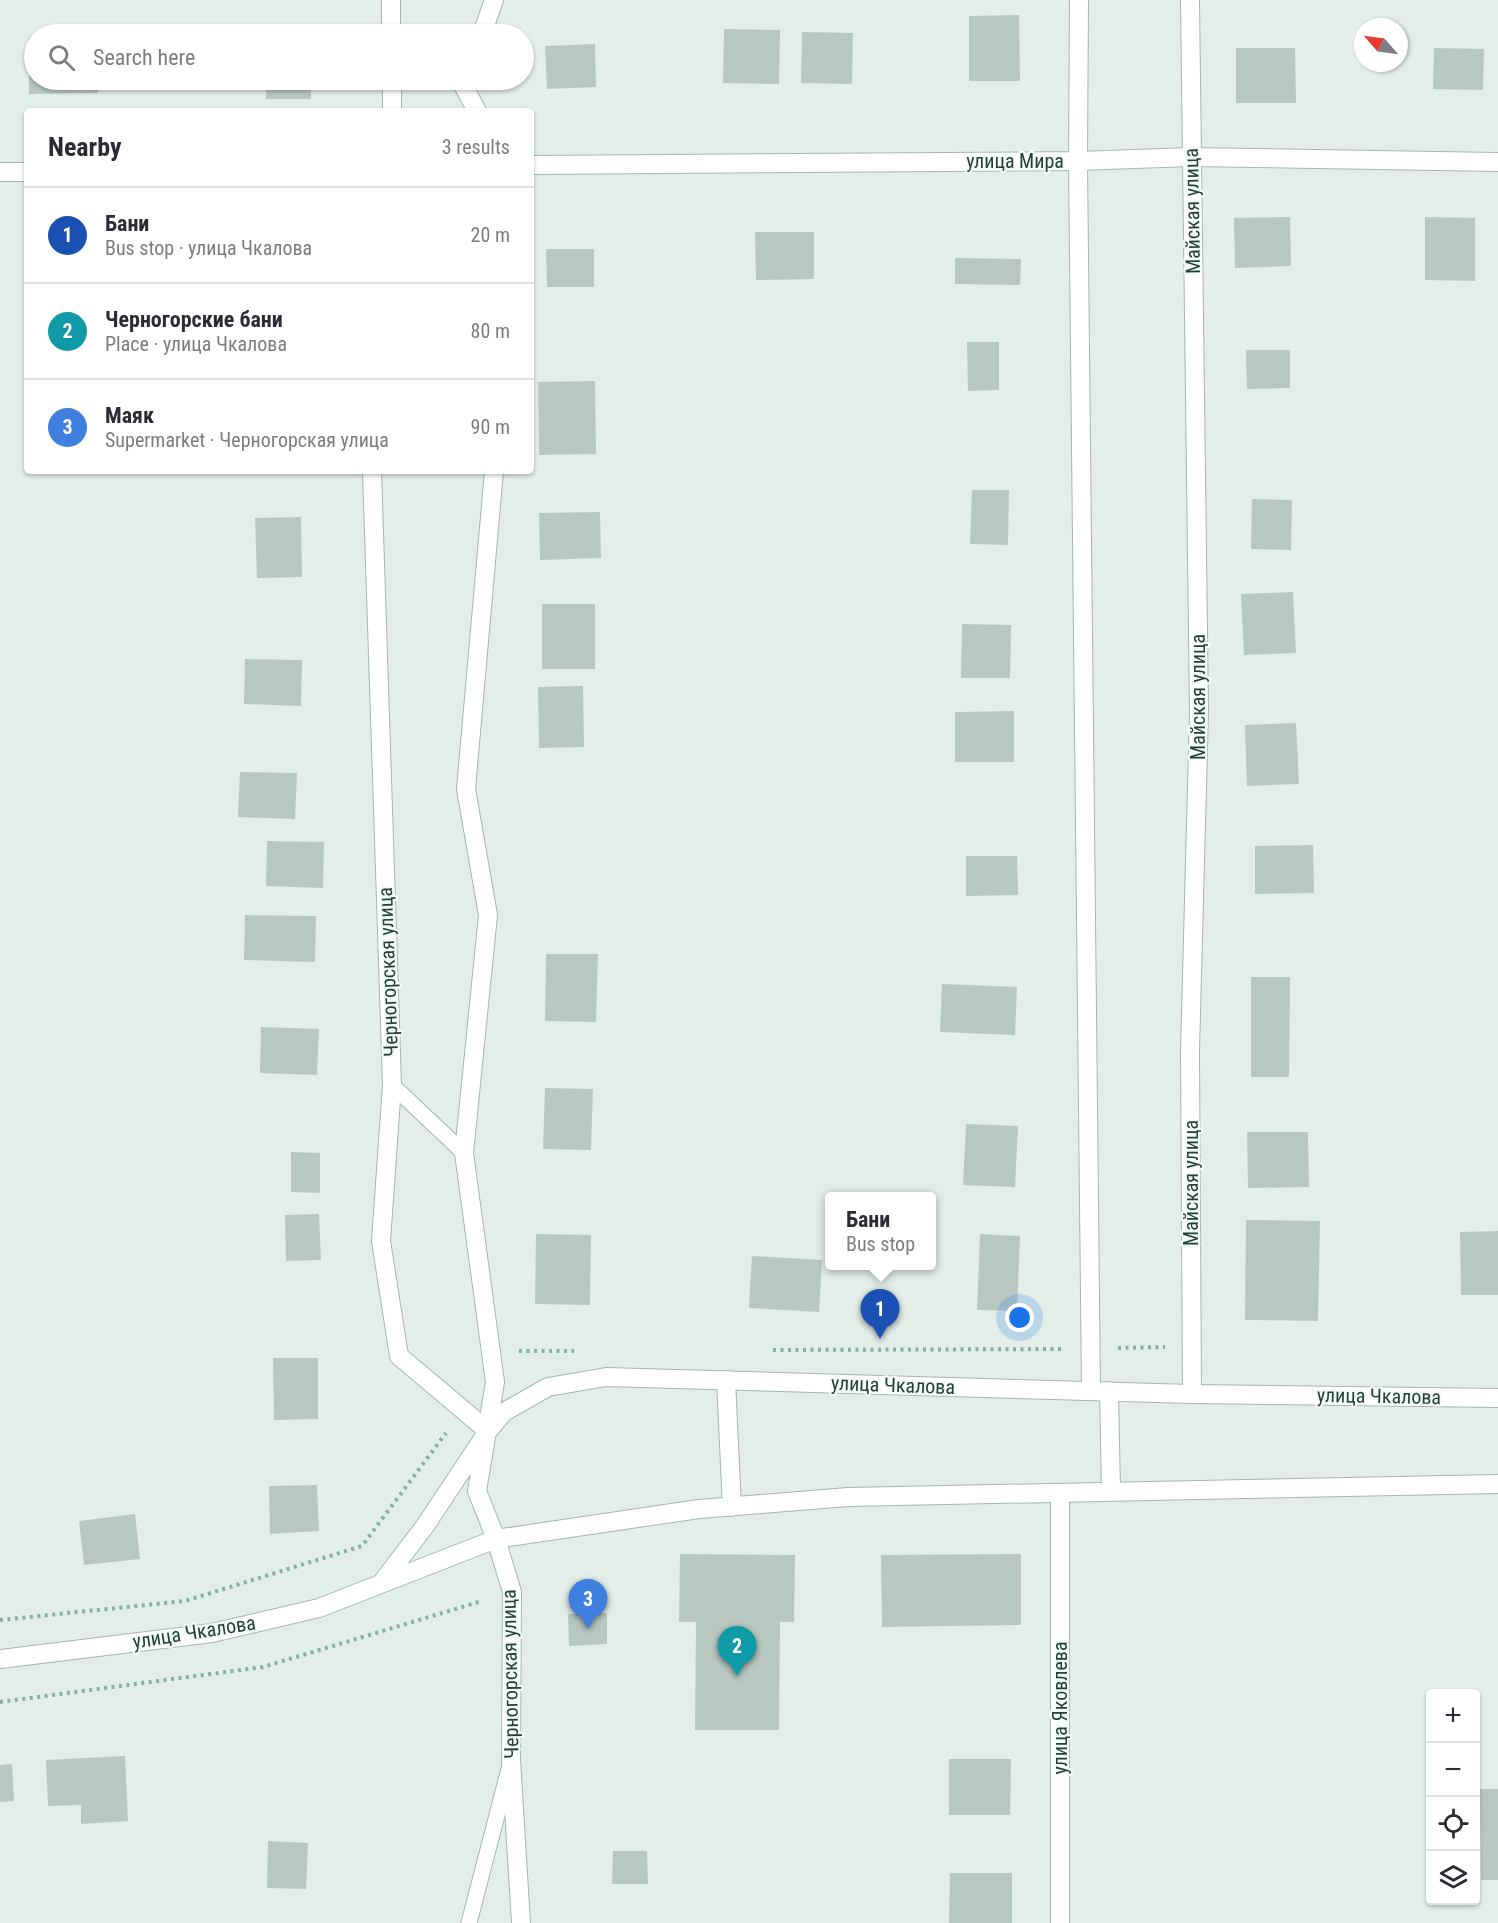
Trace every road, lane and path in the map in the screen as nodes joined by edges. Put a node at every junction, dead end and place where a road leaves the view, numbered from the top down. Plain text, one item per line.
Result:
1 (391, 0) edge
2 (494, 0) edge
3 (1079, 0) edge
4 (1190, 0) edge
5 (391, 24) edge
6 (486, 24) edge
7 (392, 90) edge
8 (465, 90) edge
9 (392, 108) edge
10 (475, 108) edge
11 (1191, 157) junction
12 (1078, 161) junction
13 (1498, 162) edge
14 (534, 165) edge
15 (0, 172) edge
16 (24, 172) edge
17 (372, 474) edge
18 (494, 474) edge
19 (392, 1085) junction
20 (464, 1153) junction
21 (1192, 1346) junction
22 (1090, 1349) junction
23 (769, 1350) dead end
24 (578, 1351) dead end
25 (726, 1380) junction
26 (495, 1382) junction
27 (1091, 1391) junction
28 (1109, 1391) junction
29 (1192, 1394) junction
30 (1498, 1398) edge
31 (463, 1410) junction
32 (488, 1431) junction
33 (1498, 1484) edge
34 (1111, 1491) junction
35 (1060, 1493) junction
36 (732, 1507) junction
37 (496, 1539) junction
38 (382, 1581) junction
39 (512, 1592) junction
40 (0, 1620) edge
41 (0, 1659) edge
42 (0, 1702) edge
43 (511, 1759) junction
44 (470, 1923) edge
45 (521, 1923) edge
46 (1060, 1923) edge

1 - 5 street
2 - 6 street
3 - 12 street
4 - 11 street, Майская улица
7 - 9 street
8 - 10 street
11 - 12 street, улица Мира
11 - 13 street, улица Мира
11 - 21 street, Майская улица
12 - 14 street, улица Мира
12 - 22 street
15 - 16 street
17 - 19 street, Черногорская улица
18 - 20 street, Черногорская улица
19 - 20 lane
19 - 31 street, Черногорская улица
20 - 26 street, Черногорская улица
21 - 22 path
21 - 29 street, Майская улица
22 - 23 path
22 - 27 street
24 - 26 path
25 - 27 street, улица Чкалова
25 - 32 street, улица Чкалова
25 - 36 street
26 - 32 street, Черногорская улица
27 - 28 street, улица Чкалова
28 - 29 street, улица Чкалова
28 - 34 street
29 - 30 street, улица Чкалова
31 - 32 street, Черногорская улица
31 - 40 path
32 - 37 street, Черногорская улица
32 - 38 street, улица Чкалова
33 - 34 street, улица Чкалова
34 - 35 street, улица Чкалова
35 - 36 street, улица Чкалова
35 - 46 street, улица Яковлева
36 - 37 street, улица Чкалова
37 - 38 street, улица Чкалова
37 - 39 street, Черногорская улица
38 - 41 street, улица Чкалова
39 - 42 path
39 - 43 street, Черногорская улица
43 - 44 lane
43 - 45 street, Черногорская улица

